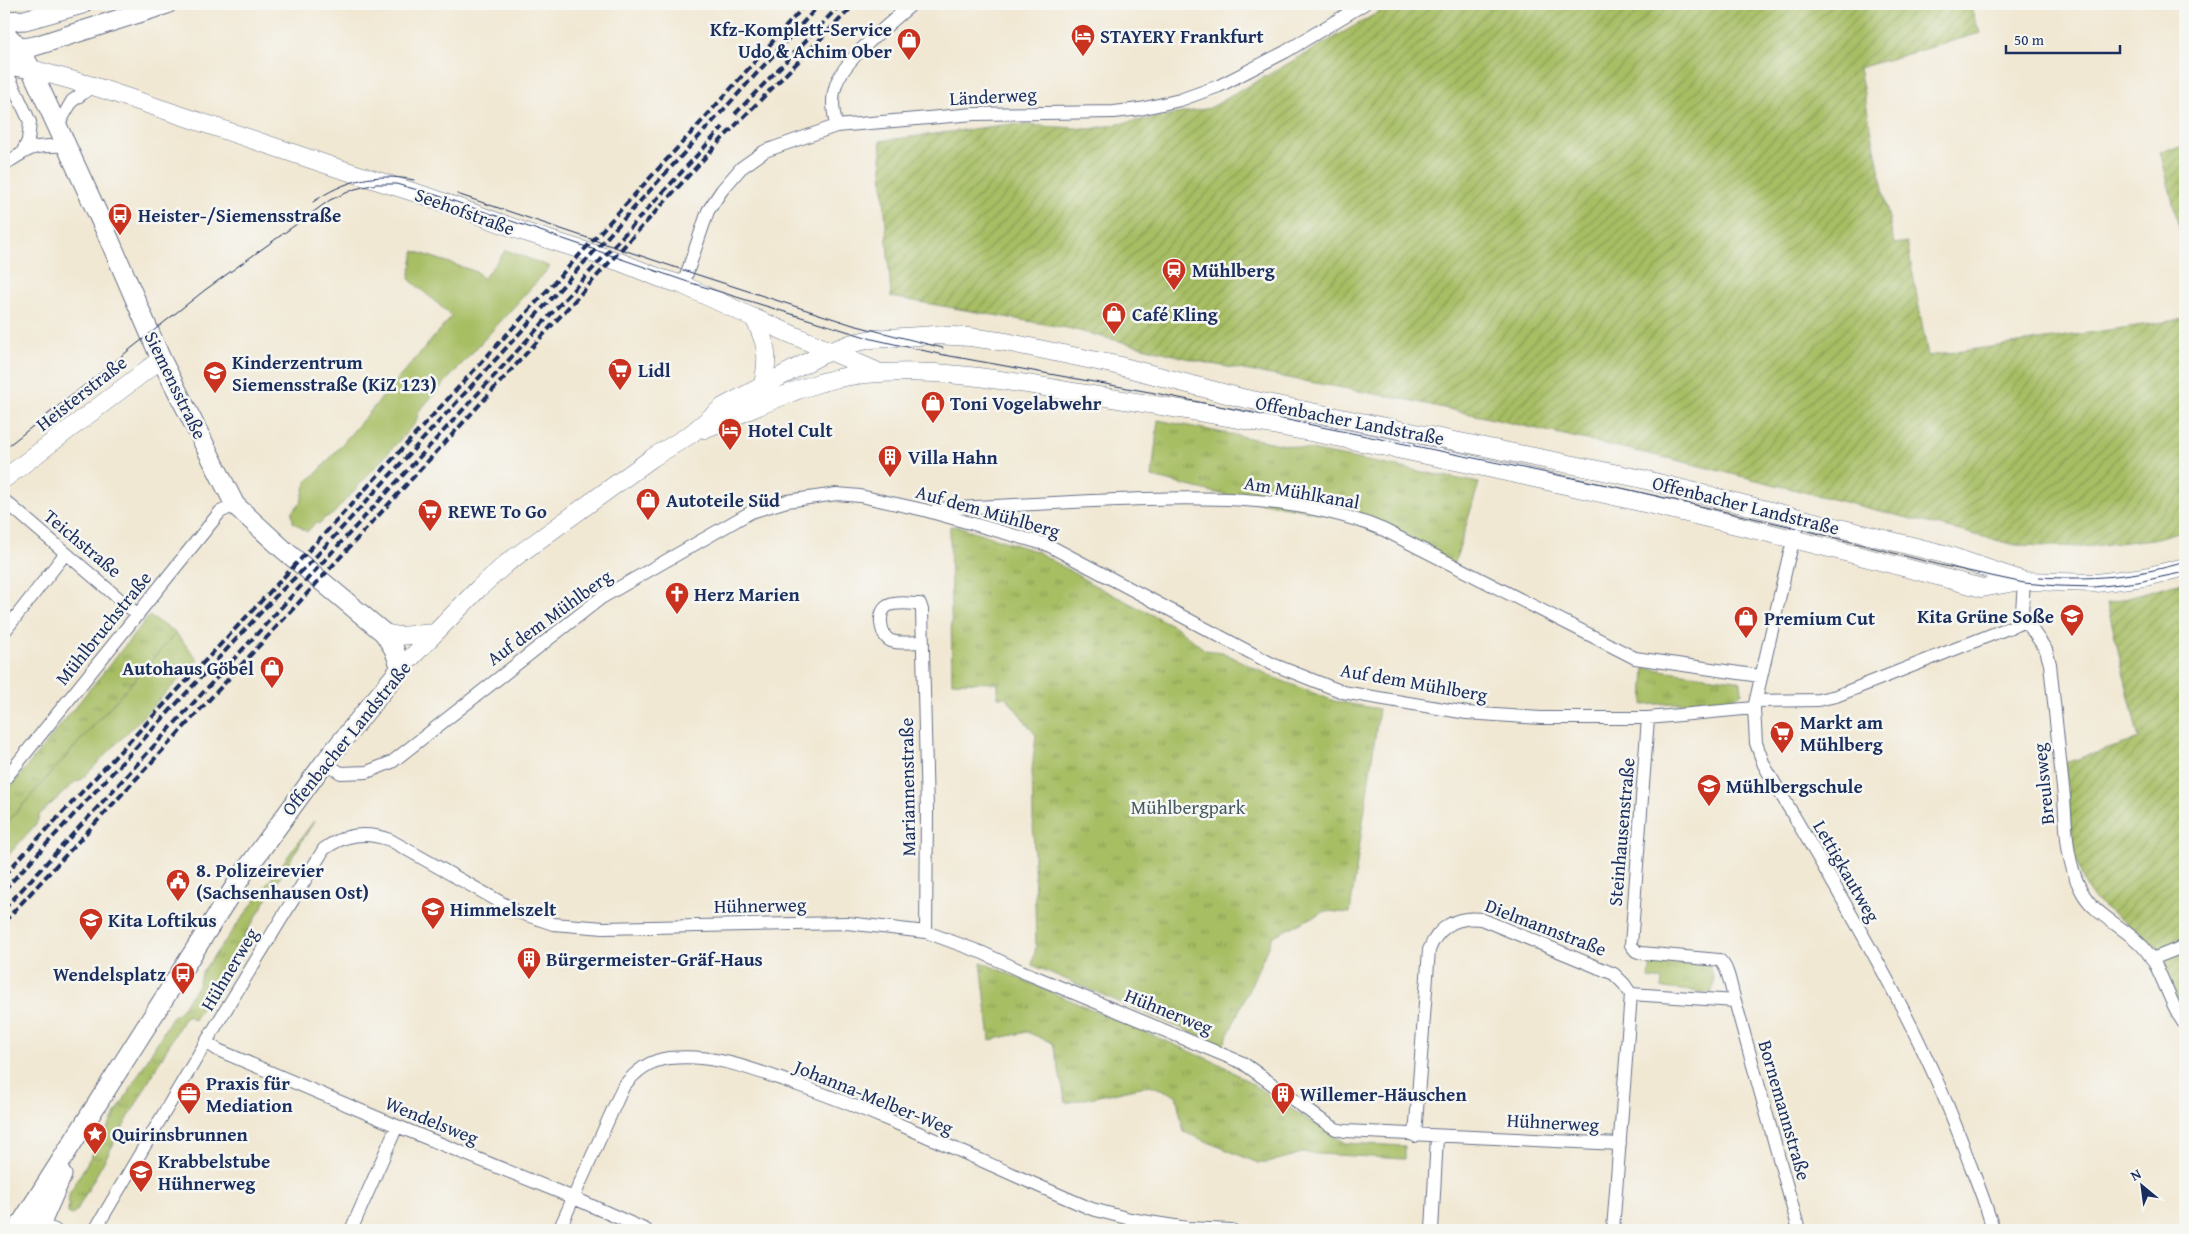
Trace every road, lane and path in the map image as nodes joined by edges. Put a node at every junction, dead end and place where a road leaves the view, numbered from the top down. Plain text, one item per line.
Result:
1 (82, 4) edge
2 (167, 4) edge
3 (912, 4) edge
4 (1364, 4) edge
5 (4, 21) edge
6 (4, 32) edge
7 (12, 49) edge
8 (4, 65) edge
9 (31, 69) junction
10 (93, 86) junction
11 (836, 126) junction
12 (57, 127) junction
13 (66, 146) junction
14 (23, 151) junction
15 (4, 164) edge
16 (683, 285) junction
17 (754, 318) junction
18 (831, 351) junction
19 (161, 359) junction
20 (882, 373) junction
21 (1153, 376) junction
22 (763, 384) junction
23 (1146, 403) junction
24 (691, 434) junction
25 (4, 479) edge
26 (4, 500) edge
27 (235, 505) junction
28 (924, 510) junction
29 (1800, 518) junction
30 (1794, 539) junction
31 (65, 554) junction
32 (2185, 567) edge
33 (2024, 581) junction
34 (138, 615) junction
35 (2026, 622) junction
36 (4, 632) edge
37 (384, 633) junction
38 (435, 633) junction
39 (923, 642) dead end
40 (400, 668) junction
41 (1760, 676) junction
42 (1755, 705) junction
43 (1648, 718) junction
44 (324, 763) junction
45 (4, 780) edge
46 (926, 932) junction
47 (2185, 946) edge
48 (1632, 948) joint
49 (2152, 959) junction
50 (1631, 994) junction
51 (1734, 1001) junction
52 (2185, 1025) edge
53 (206, 1042) junction
54 (86, 1121) junction
55 (397, 1126) junction
56 (1415, 1136) junction
57 (1437, 1137) junction
58 (1620, 1144) junction
59 (574, 1198) junction
60 (45, 1228) edge
61 (17, 1230) edge
62 (95, 1230) edge
63 (351, 1230) edge
64 (560, 1230) edge
65 (646, 1230) edge
66 (1232, 1230) edge
67 (1432, 1230) edge
68 (1613, 1230) edge
69 (1799, 1230) edge
70 (1993, 1230) edge

1 - 5 main road
2 - 7 main road
3 - 11 street
4 - 11 street, Länderweg
6 - 7 main road, Siemensstraße
7 - 9 main road, Siemensstraße
8 - 9 main road, Seehofstraße
8 - 14 street
9 - 10 main road, Seehofstraße
9 - 12 main road, Siemensstraße
10 - 12 street
10 - 16 main road, Seehofstraße
11 - 16 street, Länderweg
12 - 13 main road, Siemensstraße
13 - 14 street
13 - 19 main road, Siemensstraße
14 - 15 street
16 - 17 main road, Seehofstraße
17 - 18 main road, Seehofstraße
17 - 22 main road
18 - 20 main road, Seehofstraße
18 - 21 main road, Offenbacher Landstraße
18 - 22 main road, Offenbacher Landstraße
19 - 25 main road, Heisterstraße
19 - 27 main road, Siemensstraße
20 - 23 main road, Offenbacher Landstraße
20 - 24 main road, Offenbacher Landstraße
21 - 23 main road
21 - 29 main road, Offenbacher Landstraße
22 - 24 main road, Offenbacher Landstraße
23 - 30 main road, Offenbacher Landstraße
24 - 38 main road, Offenbacher Landstraße
26 - 31 street, Teichstraße
27 - 34 street, Mühlbruchstraße
27 - 37 main road, Siemensstraße
28 - 41 street, Am Mühlkanal
28 - 43 street, Auf dem Mühlberg
28 - 44 street, Auf dem Mühlberg
29 - 30 street, Lettigkautweg
29 - 33 main road, Offenbacher Landstraße
30 - 33 main road, Offenbacher Landstraße
30 - 41 street, Lettigkautweg
31 - 34 street, Teichstraße
31 - 36 street
32 - 33 main road, Offenbacher Landstraße
33 - 35 street, Breulsweg
34 - 45 street, Mühlbruchstraße
35 - 42 street, Auf dem Mühlberg
35 - 49 street, Breulsweg
37 - 38 main road
37 - 40 main road, Siemensstraße
38 - 40 main road, Offenbacher Landstraße
39 - 46 street, Mariannenstraße
40 - 44 main road, Offenbacher Landstraße
41 - 42 street, Lettigkautweg
42 - 43 street, Auf dem Mühlberg
42 - 70 street, Lettigkautweg
43 - 48 street, Steinhausenstraße
44 - 54 main road, Offenbacher Landstraße
46 - 53 street, Hühnerweg
46 - 56 street, Hühnerweg
47 - 49 street
48 - 51 street, Bornemannstraße
49 - 52 street, Breulsweg
50 - 51 street
50 - 56 street, Dielmannstraße
50 - 58 street
51 - 69 street, Bornemannstraße
53 - 55 street, Wendelsweg
53 - 62 street, Hühnerweg
54 - 60 main road, Offenbacher Landstraße
54 - 61 main road, Offenbacher Landstraße
55 - 59 street, Wendelsweg
55 - 63 street
56 - 57 street, Hühnerweg
57 - 58 street, Hühnerweg
57 - 67 street
58 - 68 street
59 - 64 street, Johanna-Melber-Weg
59 - 65 street, Wendelsweg
59 - 66 street, Johanna-Melber-Weg

